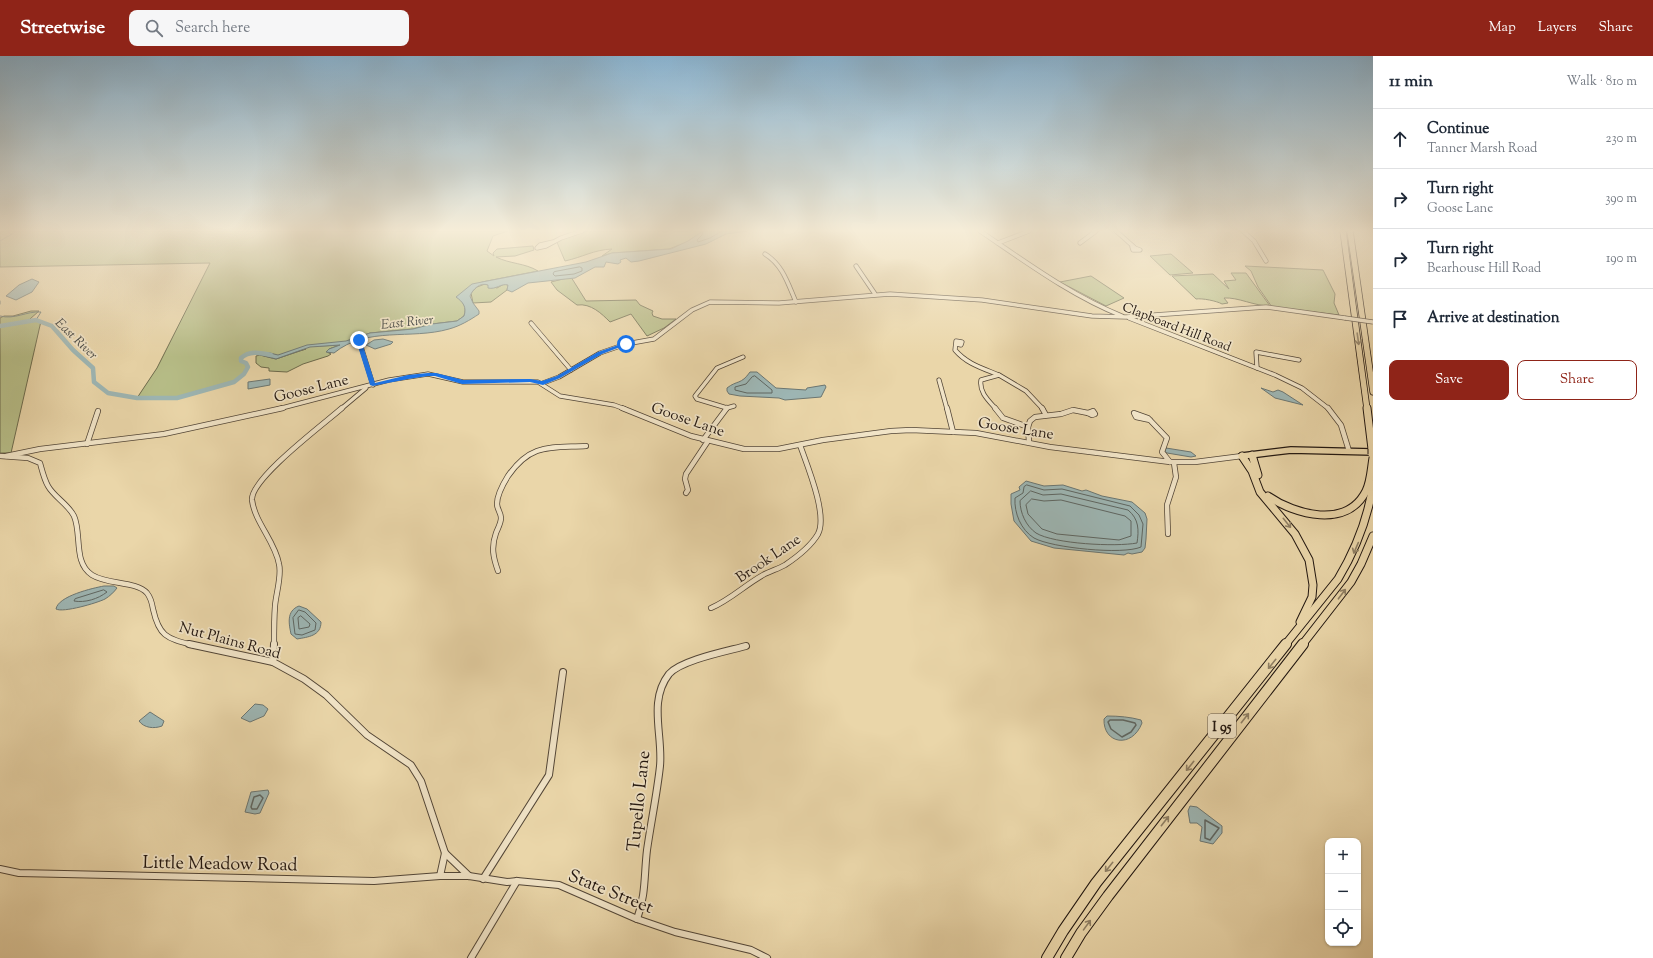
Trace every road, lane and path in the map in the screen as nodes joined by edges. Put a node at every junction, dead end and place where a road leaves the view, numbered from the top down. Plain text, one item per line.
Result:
1 (782, 273) edge
2 (861, 273) edge
3 (1041, 273) edge
4 (1349, 273) edge
5 (1356, 273) edge
6 (875, 294) junction
7 (796, 302) junction
8 (1108, 310) junction
9 (1107, 317) junction
10 (1126, 317) junction
11 (1373, 322) edge
12 (531, 323) dead end
13 (1363, 326) junction
14 (359, 340) dead end
15 (957, 344) dead end
16 (743, 357) dead end
17 (1299, 360) dead end
18 (1373, 364) edge
19 (1257, 368) junction
20 (571, 370) junction
21 (999, 375) junction
22 (939, 380) dead end
23 (543, 383) junction
24 (371, 385) junction
25 (1373, 392) edge
26 (734, 406) dead end
27 (727, 408) junction
28 (98, 411) dead end
29 (1088, 413) dead end
30 (1046, 415) junction
31 (1150, 420) dead end
32 (1028, 427) junction
33 (953, 432) junction
34 (705, 441) junction
35 (1029, 442) junction
36 (87, 444) junction
37 (800, 445) junction
38 (586, 446) dead end
39 (1349, 451) junction
40 (1373, 454) edge
41 (1252, 455) junction
42 (0, 456) edge
43 (6, 456) junction
44 (1242, 456) junction
45 (1172, 462) junction
46 (1373, 484) edge
47 (686, 493) dead end
48 (1168, 534) dead end
49 (1373, 536) edge
50 (498, 571) dead end
51 (711, 608) dead end
52 (746, 646) dead end
53 (1285, 647) junction
54 (273, 662) junction
55 (563, 672) dead end
56 (445, 853) junction
57 (0, 869) edge
58 (440, 876) junction
59 (469, 876) junction
60 (483, 879) junction
61 (517, 881) junction
62 (637, 919) junction
63 (471, 958) edge
64 (767, 958) edge
65 (1047, 958) edge
66 (1066, 958) edge

1 - 7 street
2 - 6 street
3 - 8 street, Clapboard Hill Road
4 -> 40 highway
5 - 13 highway
6 - 7 street
6 - 9 street
7 - 20 street
8 - 9 street
8 - 10 street, Clapboard Hill Road
9 - 10 street
10 - 11 street, bridge
10 - 19 street, Clapboard Hill Road
12 - 20 street
13 - 18 highway
13 - 25 highway
14 - 24 street
15 - 21 street
16 - 27 street
17 - 19 street
19 - 39 street, Clapboard Hill Road
20 - 23 street
21 - 30 street
21 - 32 street
22 - 33 street
23 - 24 street, Goose Lane
23 - 34 street, Goose Lane
24 - 36 street, Goose Lane
24 - 54 street
26 - 27 street
27 - 34 street
28 - 36 street
29 - 30 street
30 - 32 street
31 - 45 street
32 - 35 street
33 - 35 street, Goose Lane
33 - 37 street, Goose Lane
34 - 37 street, Goose Lane
34 - 47 street
35 - 45 street, Goose Lane
36 - 43 street, Goose Lane
37 - 51 street, Brook Lane
38 - 50 street
39 - 40 main road, Goose Lane
39 - 41 main road, Goose Lane
40 - 41 highway
41 - 44 main road, Goose Lane
42 - 43 street, Nut Plains Road
43 - 54 street, Nut Plains Road
44 - 45 street, Goose Lane
44 -> 53 highway
45 - 48 street
46 -> 53 highway, I 95
66 -> 49 highway, I 95
52 - 62 street, Tupello Lane
53 -> 65 highway, I 95
54 - 56 street, Nut Plains Road
55 - 60 street
56 - 58 street
56 - 59 street, Nut Plains Road
57 - 58 street, Little Meadow Road
58 - 59 street, State Street
59 - 60 street, State Street
60 - 61 street, State Street
61 - 62 street, State Street
61 - 63 street
62 - 64 street, State Street

